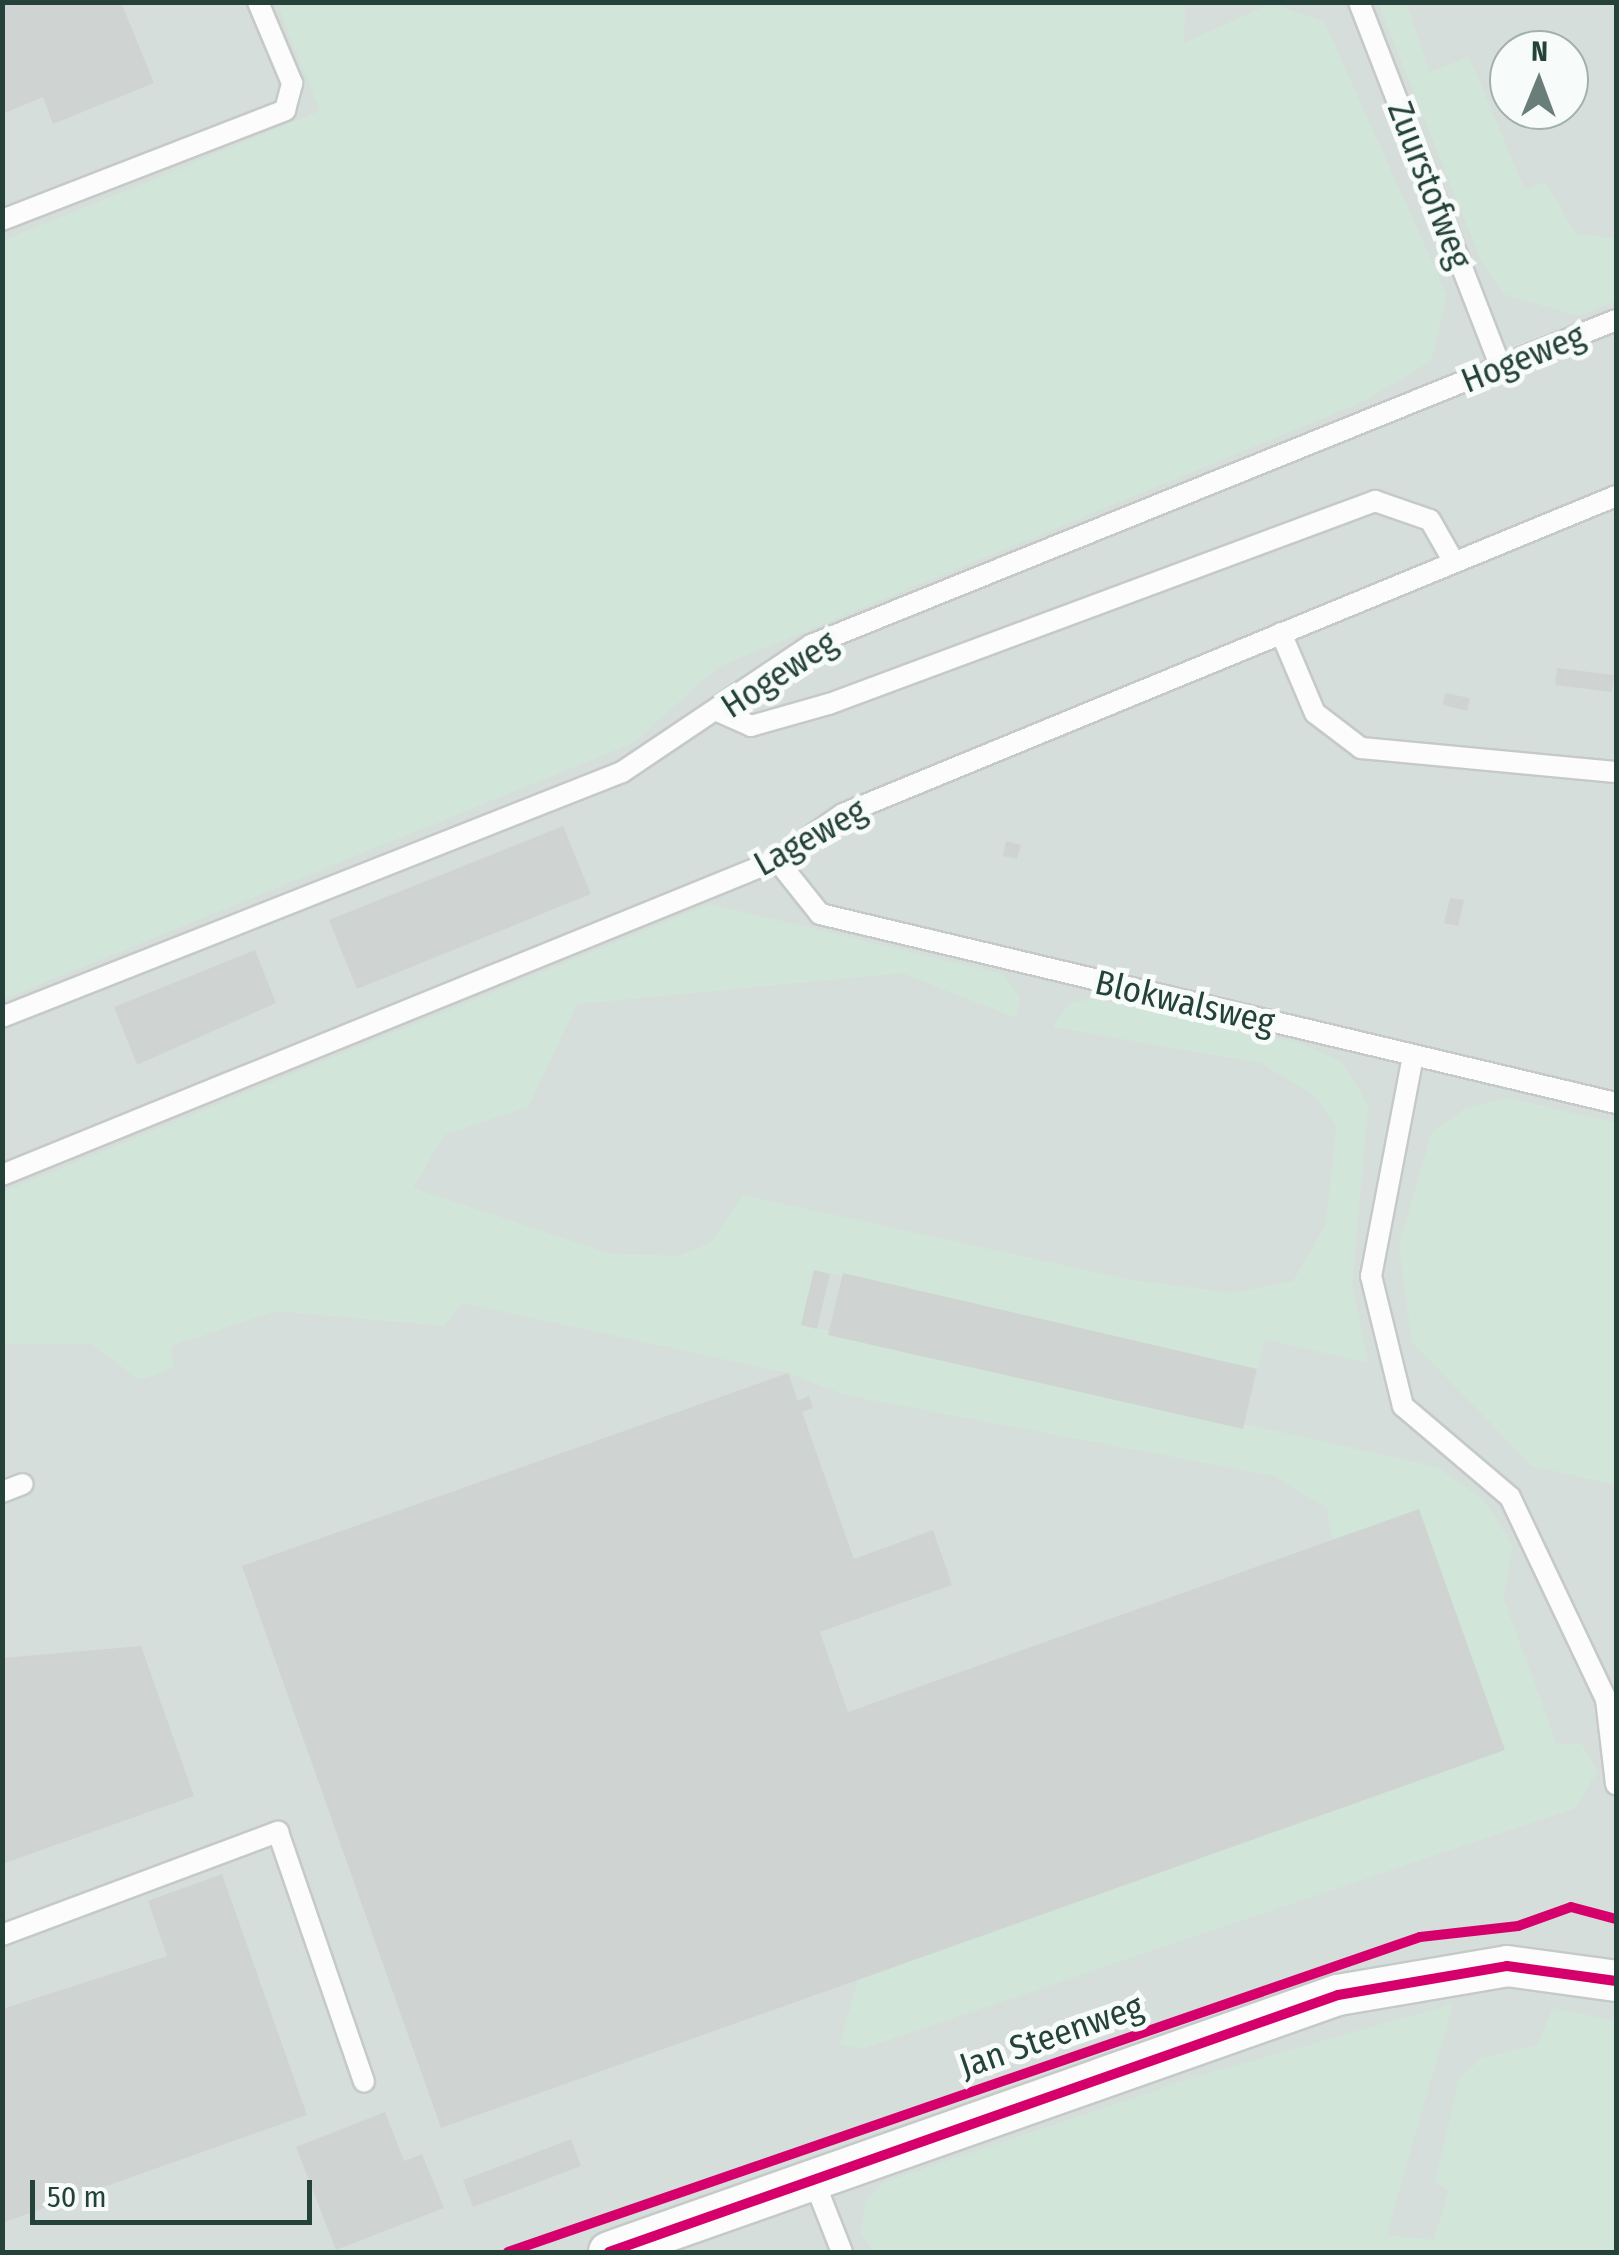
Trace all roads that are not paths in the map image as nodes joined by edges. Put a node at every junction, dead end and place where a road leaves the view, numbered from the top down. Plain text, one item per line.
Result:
1 (258, 2) edge
2 (1359, 2) edge
3 (2, 220) edge
4 (1616, 320) edge
5 (1501, 368) junction
6 (1616, 496) edge
7 (1454, 562) junction
8 (1281, 633) junction
9 (720, 712) junction
10 (1616, 772) edge
11 (777, 860) junction
12 (2, 1018) edge
13 (1412, 1056) junction
14 (1616, 1103) edge
15 (2, 1175) edge
16 (23, 1484) dead end
17 (2, 1492) edge
18 (1616, 1784) edge
19 (2, 1935) edge
20 (1616, 1981) edge
21 (364, 2082) dead end
22 (814, 2181) junction
23 (609, 2252) edge
24 (842, 2252) edge

1 - 3 lane
2 - 5 lane, Zuurstofweg
4 - 5 lane, Hogeweg
5 - 9 lane, Hogeweg
6 - 7 lane, Lageweg
7 - 8 lane, Lageweg
7 - 9 lane
8 - 10 lane
8 - 11 lane, Lageweg
9 - 12 lane, Hogeweg
11 - 13 lane, Blokwalsweg
11 - 15 lane, Lageweg
13 - 14 lane, Blokwalsweg
13 - 18 lane
16 - 17 lane
19 - 21 lane
20 - 22 street, Jan Steenweg
22 - 23 street, Jan Steenweg
22 - 24 lane

